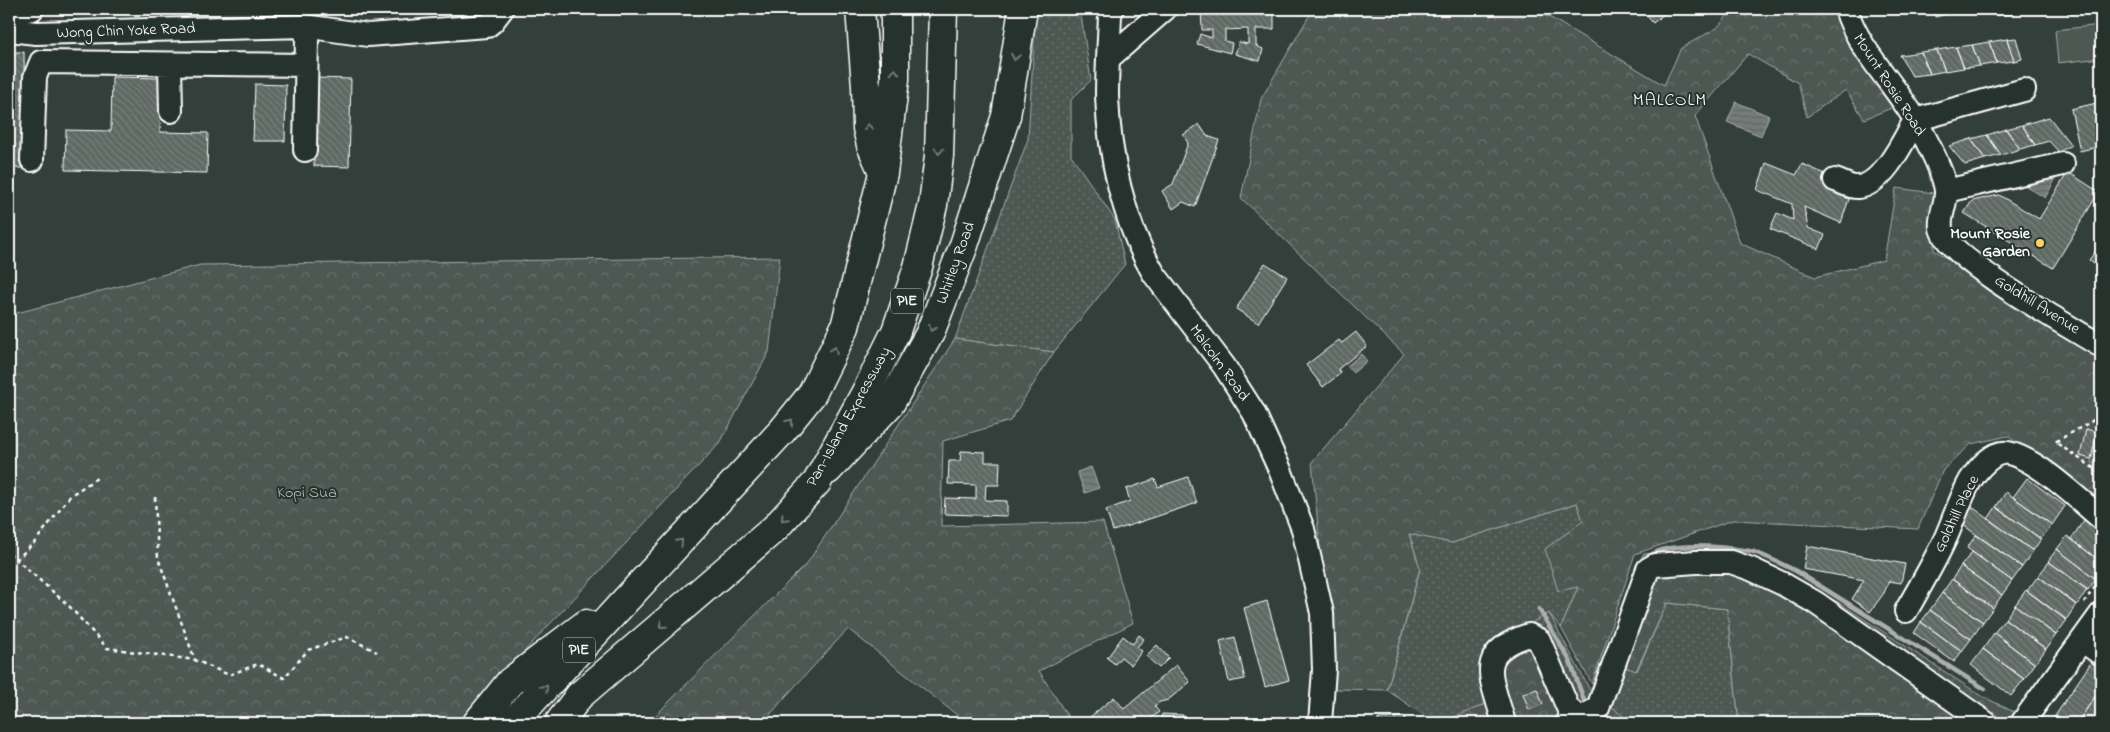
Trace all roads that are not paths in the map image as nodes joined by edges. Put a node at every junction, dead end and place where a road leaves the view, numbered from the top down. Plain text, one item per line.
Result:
1 (32, 9) edge
2 (502, 9) edge
3 (860, 9) edge
4 (895, 9) edge
5 (943, 9) edge
6 (1023, 9) edge
7 (1112, 9) edge
8 (1165, 9) edge
9 (1846, 9) edge
10 (9, 14) edge
11 (304, 26) junction
12 (9, 30) edge
13 (1108, 58) junction
14 (170, 64) junction
15 (306, 65) junction
16 (2024, 90) dead end
17 (171, 111) dead end
18 (1915, 120) junction
19 (305, 150) dead end
20 (32, 160) dead end
21 (2063, 164) dead end
22 (883, 173) junction
23 (1836, 180) dead end
24 (1946, 191) junction
25 (1941, 217) joint
26 (2101, 346) edge
27 (817, 482) junction
28 (2101, 518) edge
29 (647, 578) junction
30 (1906, 611) dead end
31 (2101, 614) edge
32 (2083, 641) junction
33 (2101, 654) edge
34 (1581, 717) edge
35 (2024, 720) edge
36 (477, 723) edge
37 (512, 723) edge
38 (559, 723) edge
39 (1320, 723) edge
40 (1504, 723) edge
41 (1986, 723) edge

1 - 10 street
2 - 11 street, Wong Chin Yoke Road
22 -> 3 main road
22 -> 4 main road, PIE
5 -> 27 main road, Pan-Island Expressway / PIE
6 -> 27 main road, Whitley Road
7 - 13 street, Malcolm Road
8 - 13 street
9 - 18 street, Mount Rosie Road
11 - 12 street, Wong Chin Yoke Road
11 - 15 street
13 - 39 street, Malcolm Road
14 - 15 street
14 - 17 street
14 - 20 street
15 - 19 street
16 - 18 street
18 - 23 street
18 - 24 street, Mount Rosie Road
21 - 24 street
29 -> 22 main road, PIE
24 - 25 street, Mount Rosie Road
25 - 26 street, Goldhill Avenue
27 -> 38 main road, Pan-Island Expressway / PIE
28 - 30 street, Goldhill Place
29 - 36 main road
37 -> 29 main road, PIE
31 - 32 street
32 - 33 street
32 - 35 street
34 - 40 street
34 - 41 street

